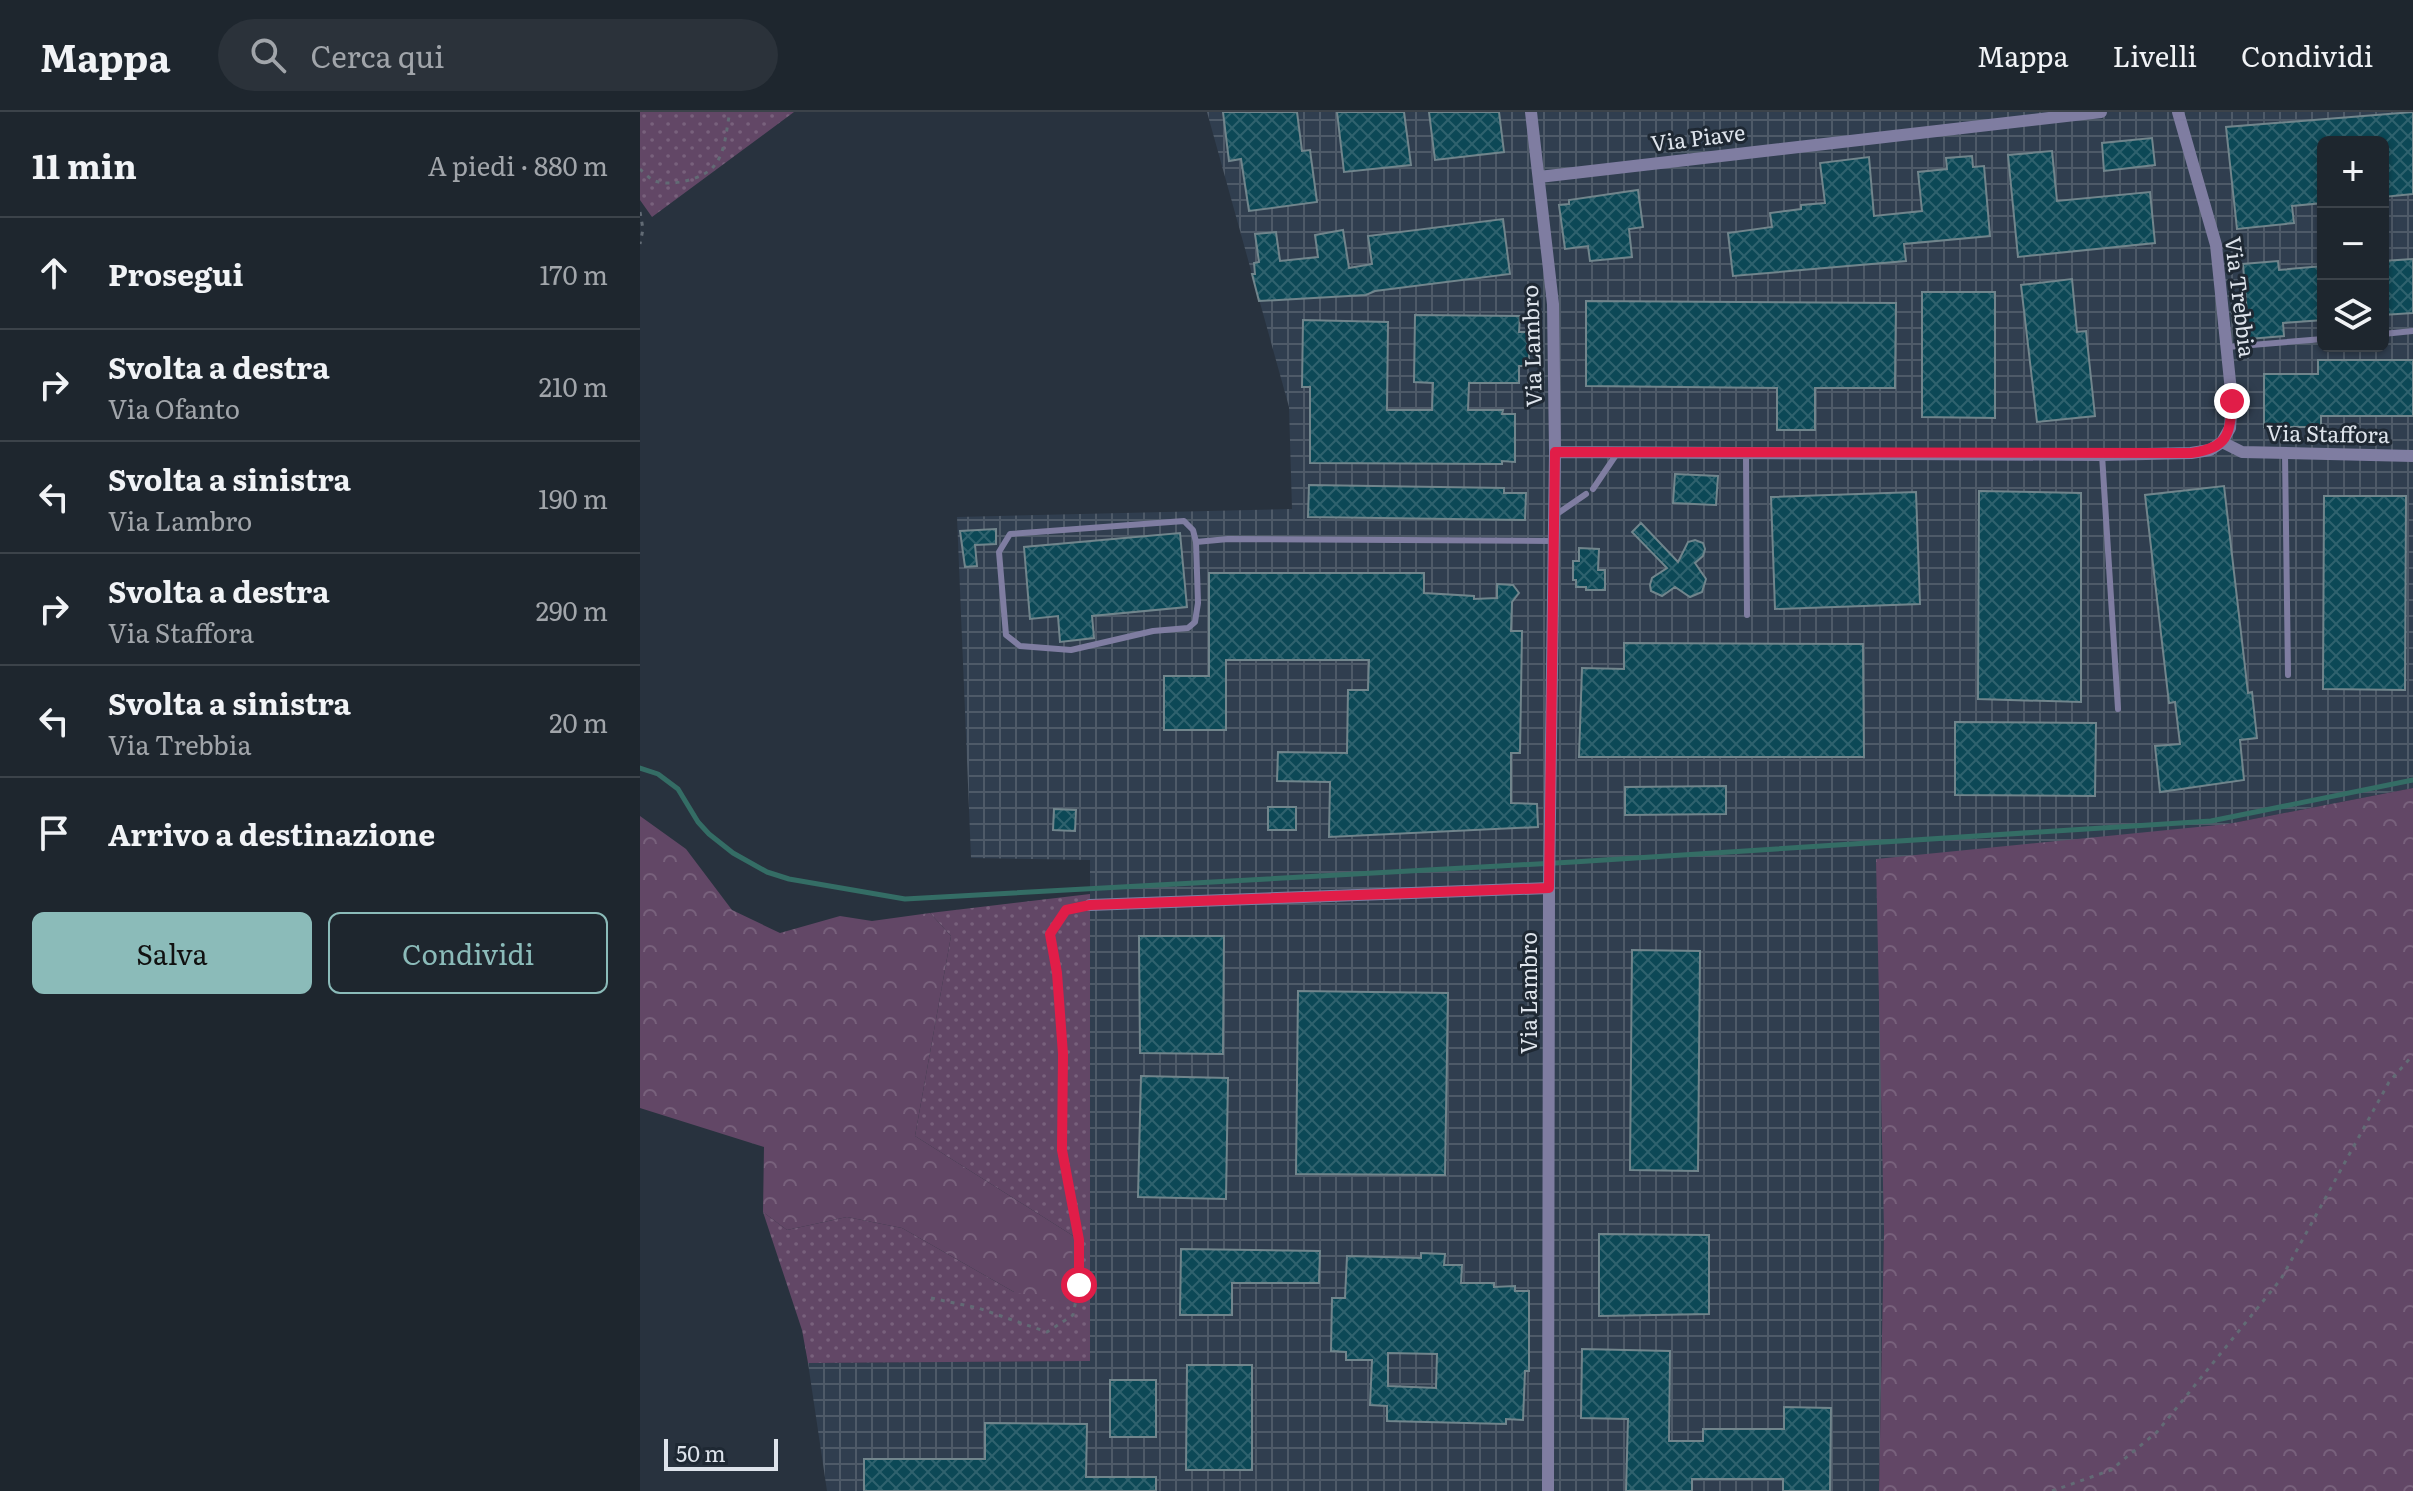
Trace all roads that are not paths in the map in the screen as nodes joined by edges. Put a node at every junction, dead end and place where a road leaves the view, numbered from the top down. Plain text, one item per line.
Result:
1 (1531, 112) edge
2 (2101, 112) edge
3 (2178, 112) edge
4 (1539, 177) junction
5 (2413, 331) edge
6 (2389, 333) edge
7 (2317, 340) edge
8 (2227, 347) junction
9 (2222, 442) junction
10 (1555, 452) junction
11 (1618, 452) junction
12 (1746, 454) junction
13 (2285, 454) junction
14 (2102, 455) junction
15 (2413, 456) edge
16 (1593, 489) dead end
17 (1586, 494) dead end
18 (1554, 516) junction
19 (1553, 541) junction
20 (1196, 542) junction
21 (1747, 615) dead end
22 (2288, 675) dead end
23 (2118, 709) dead end
24 (1549, 883) junction
25 (1090, 905) road end
26 (1548, 1491) edge

1 - 4 street, Via Lambro
2 - 4 street, Via Piave
3 - 8 street, Via Trebbia
4 - 10 street, Via Lambro
5 - 6 lane
7 - 8 lane
8 - 9 street, Via Trebbia
9 - 13 street, Via Staffora
9 - 14 street
10 - 11 street
10 - 18 street, Via Lambro
11 - 12 street
11 - 16 lane
12 - 14 street
12 - 21 lane
13 - 15 street, Via Staffora
13 - 22 lane
14 - 23 lane
17 - 18 lane
18 - 19 street, Via Lambro
19 - 20 lane
19 - 24 street, Via Lambro
20 - 20 lane
24 - 25 street
24 - 26 street, Via Lambro

